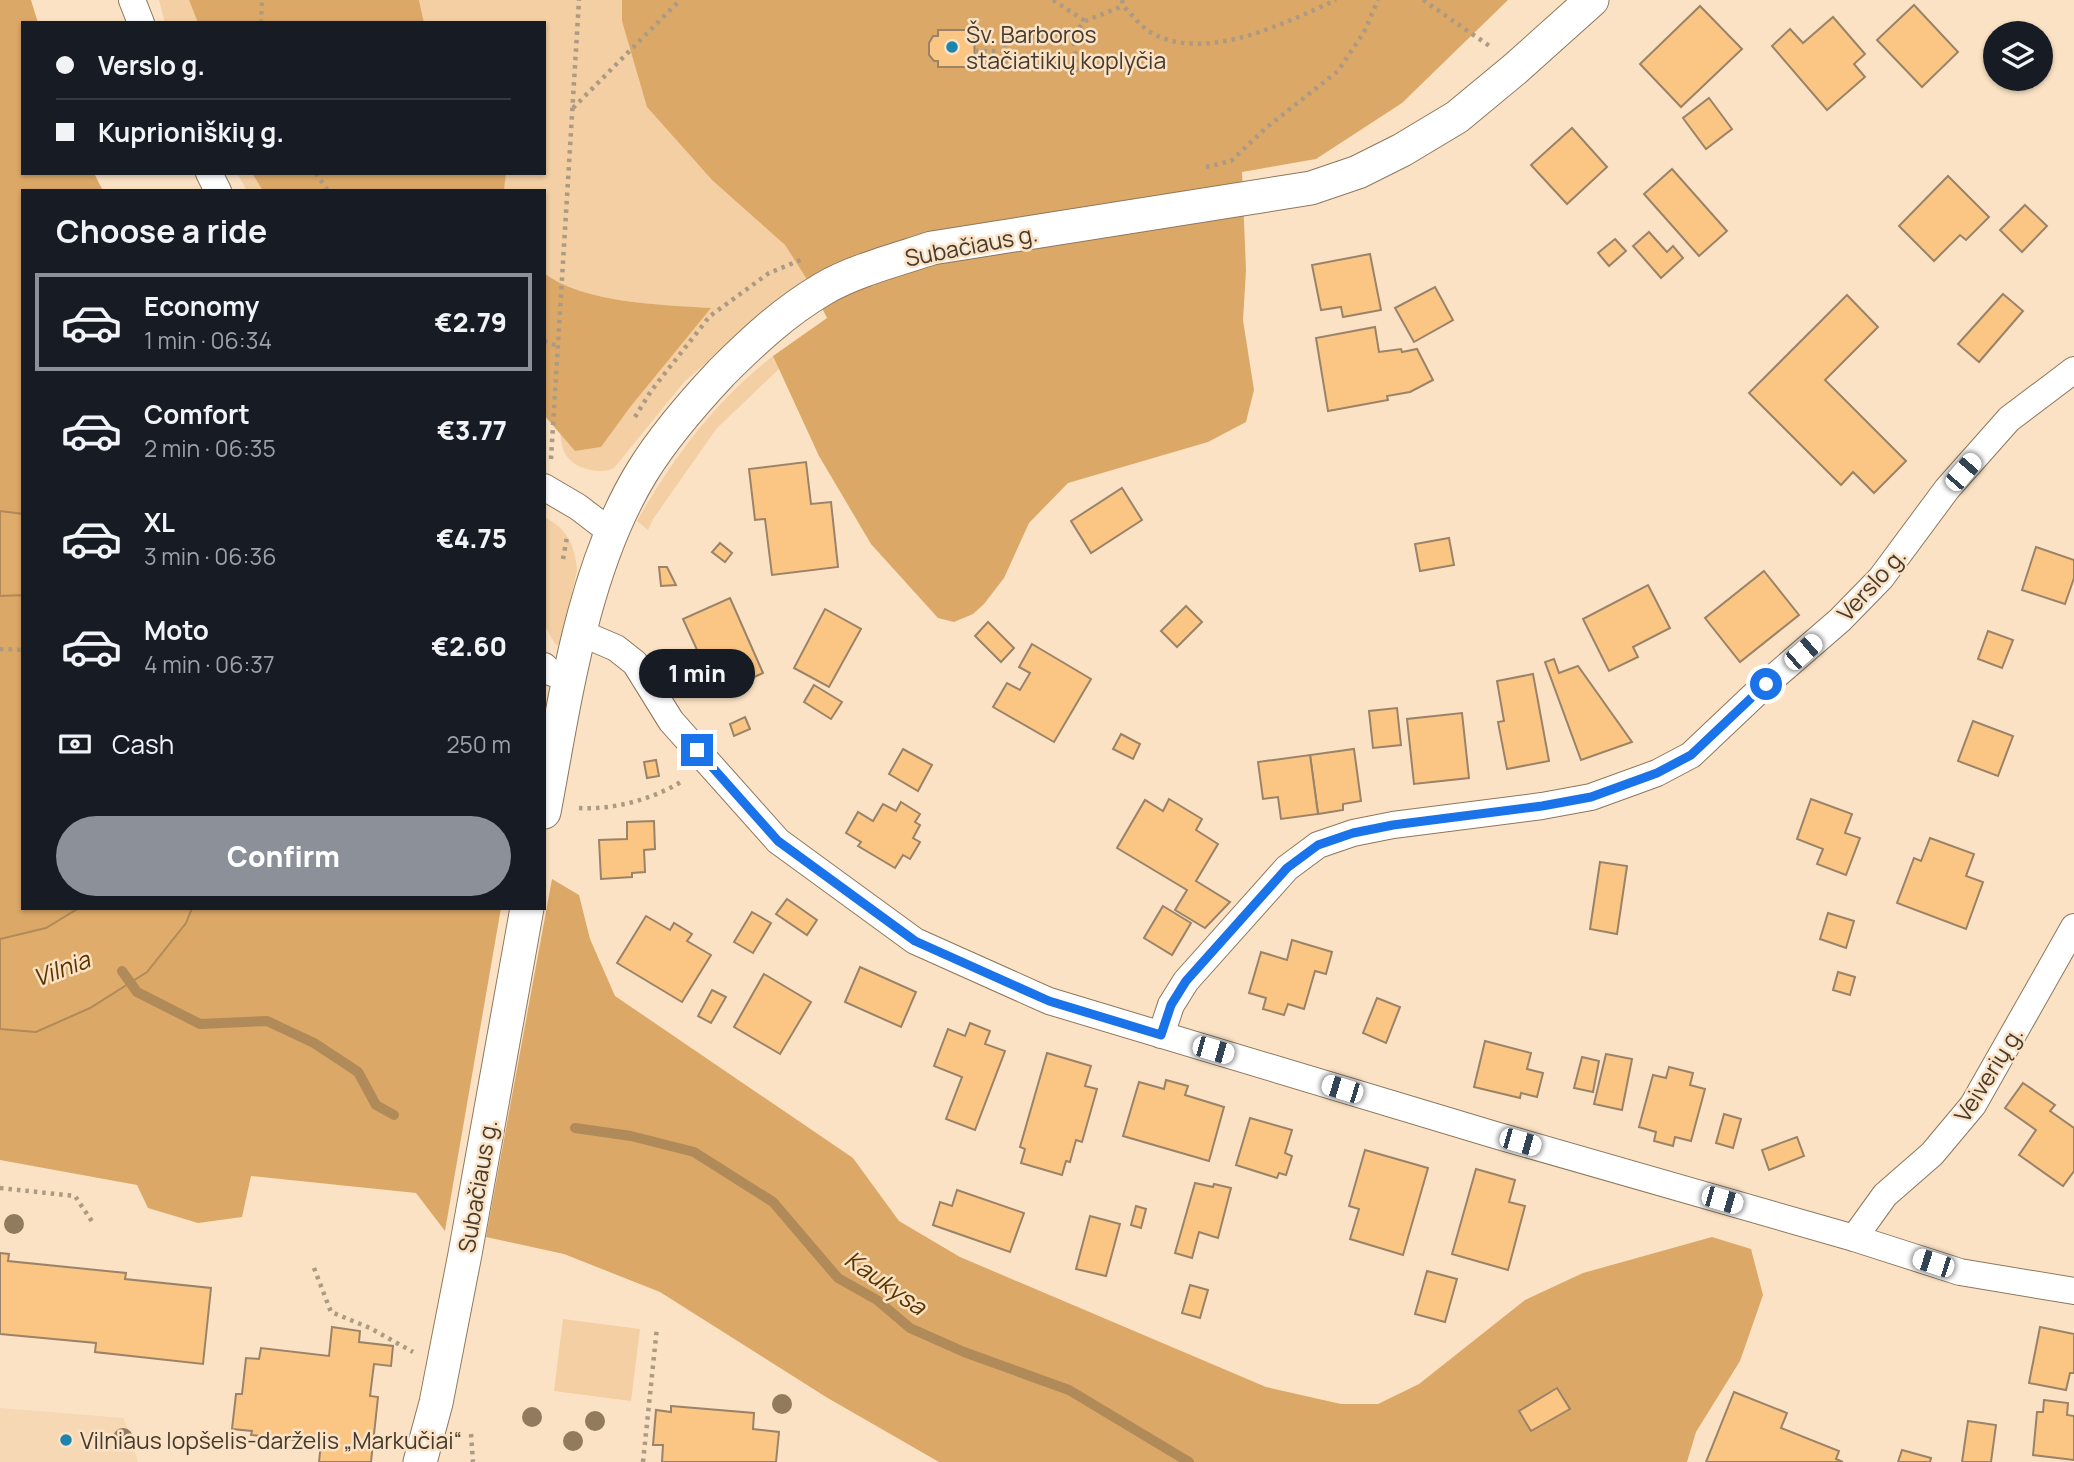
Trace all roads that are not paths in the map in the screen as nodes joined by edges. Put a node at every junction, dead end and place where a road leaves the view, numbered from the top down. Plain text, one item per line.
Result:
1 (132, 0) edge
2 (1592, 0) edge
3 (140, 21) edge
4 (2074, 370) edge
5 (546, 487) edge
6 (612, 533) junction
7 (581, 633) junction
8 (557, 673) edge
9 (546, 798) edge
10 (527, 910) edge
11 (2074, 927) edge
12 (1161, 1035) junction
13 (1854, 1238) junction
14 (2074, 1291) edge
15 (420, 1462) edge

1 - 3 street
2 - 6 street, Subačiaus g.
4 - 12 street, Verslo g.
5 - 6 street
6 - 7 street, Subačiaus g.
7 - 8 street, Subačiaus g.
7 - 12 street
8 - 9 street, Subačiaus g.
10 - 15 street, Subačiaus g.
11 - 13 street, Veiverių g.
12 - 13 street
13 - 14 street

